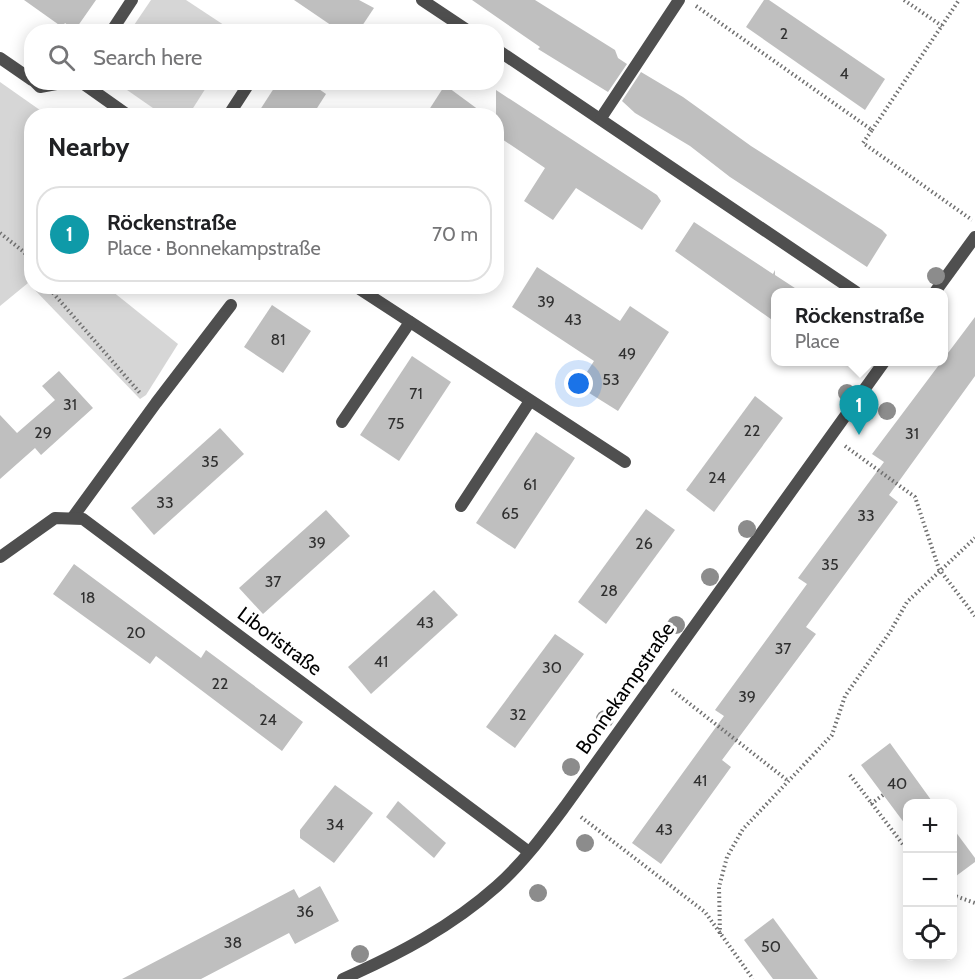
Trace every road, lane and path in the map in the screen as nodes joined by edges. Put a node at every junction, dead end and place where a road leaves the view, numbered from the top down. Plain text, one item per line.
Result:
1 (132, 0) edge
2 (422, 0) edge
3 (680, 0) edge
4 (687, 0) edge
5 (904, 0) edge
6 (959, 0) edge
7 (116, 24) edge
8 (458, 24) edge
9 (942, 26) junction
10 (504, 54) edge
11 (0, 58) edge
12 (24, 75) edge
13 (92, 90) edge
14 (245, 90) edge
15 (118, 108) edge
16 (233, 108) edge
17 (601, 118) junction
18 (873, 130) junction
19 (975, 222) edge
20 (0, 233) edge
21 (975, 237) edge
22 (24, 252) edge
23 (850, 288) edge
24 (938, 288) edge
25 (54, 294) edge
26 (367, 294) edge
27 (231, 305) dead end
28 (410, 322) junction
29 (881, 366) edge
30 (530, 401) junction
31 (153, 406) junction
32 (342, 422) dead end
33 (830, 435) junction
34 (625, 462) dead end
35 (461, 506) dead end
36 (73, 517) junction
37 (975, 538) edge
38 (0, 557) edge
39 (939, 569) junction
40 (975, 616) edge
41 (656, 678) junction
42 (850, 775) dead end
43 (787, 780) junction
44 (883, 795) dead end
45 (871, 804) junction
46 (566, 806) junction
47 (903, 845) edge
48 (529, 852) junction
49 (957, 897) edge
50 (975, 903) edge
51 (720, 934) junction
52 (343, 979) edge
53 (753, 979) edge

1 - 7 street
2 - 8 street
3 - 17 street
4 - 18 path
5 - 9 path
6 - 9 path
9 - 18 path
10 - 17 street
11 - 12 street
13 - 15 street
14 - 16 street
17 - 23 street
18 - 19 path
20 - 22 path
21 - 24 street
25 - 31 path
26 - 28 street
27 - 31 street
28 - 30 street
28 - 32 street
29 - 33 street, Bonnekampstraße
30 - 34 street
30 - 35 street
31 - 36 street
33 - 39 path
33 - 41 street, Bonnekampstraße
36 - 38 street
36 - 48 street, Liboristraße
37 - 39 path
39 - 40 path
39 - 43 path
41 - 43 path
41 - 46 street, Bonnekampstraße
42 - 45 path
43 - 51 path
44 - 45 path
45 - 47 path
46 - 48 street, Bonnekampstraße
46 - 51 path
48 - 52 street, Bonnekampstraße
49 - 50 path
51 - 53 path

